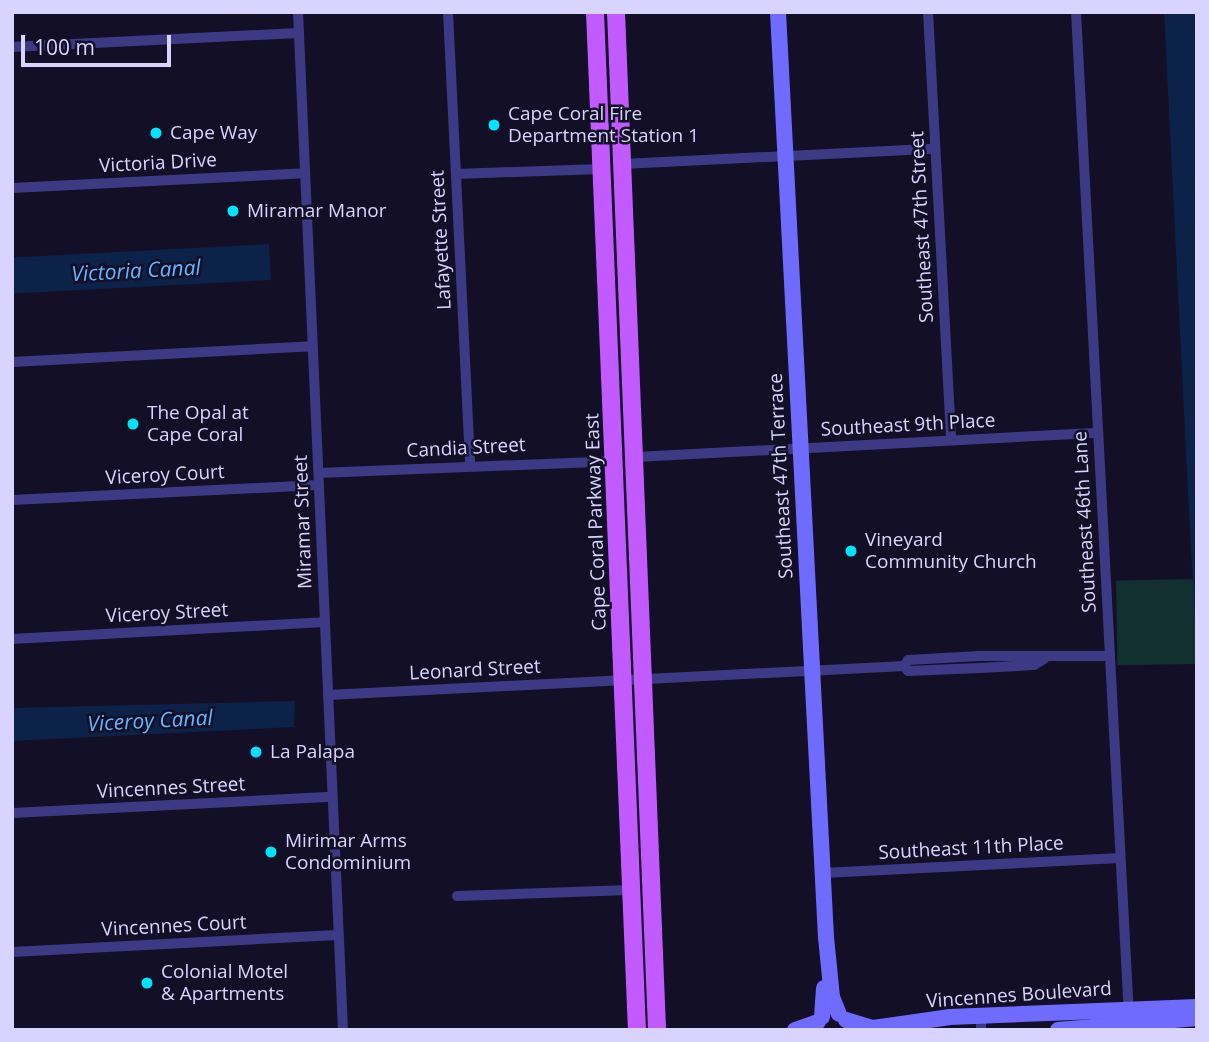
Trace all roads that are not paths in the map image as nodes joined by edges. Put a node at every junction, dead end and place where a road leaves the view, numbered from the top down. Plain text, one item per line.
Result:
1 (298, 12) edge
2 (448, 12) edge
3 (595, 12) edge
4 (616, 12) edge
5 (778, 12) edge
6 (928, 12) edge
7 (1076, 12) edge
8 (299, 33) junction
9 (12, 47) edge
10 (597, 54) junction
11 (933, 149) junction
12 (785, 156) junction
13 (623, 164) junction
14 (601, 169) junction
15 (305, 173) junction
16 (456, 174) junction
17 (12, 188) edge
18 (628, 277) junction
19 (313, 346) junction
20 (609, 351) junction
21 (12, 362) edge
22 (1098, 433) junction
23 (951, 440) junction
24 (801, 448) junction
25 (636, 457) junction
26 (614, 461) junction
27 (470, 465) junction
28 (319, 479) junction
29 (12, 500) edge
30 (640, 566) junction
31 (324, 622) junction
32 (12, 639) edge
33 (1110, 656) junction
34 (812, 671) junction
35 (645, 679) junction
36 (623, 680) junction
37 (328, 695) junction
38 (332, 797) junction
39 (12, 813) edge
40 (1120, 859) junction
41 (823, 873) junction
42 (629, 890) junction
43 (457, 896) dead end
44 (338, 935) junction
45 (826, 937) junction
46 (12, 952) edge
47 (1197, 1007) edge
48 (1197, 1018) edge
49 (845, 1021) edge
50 (1129, 1021) edge
51 (818, 1023) edge
52 (981, 1024) edge
53 (343, 1030) edge
54 (637, 1030) edge
55 (657, 1030) edge
56 (795, 1030) edge
57 (1058, 1030) edge

1 - 8 street, Miramar Street
2 - 16 street, Lafayette Street
3 - 10 main road, Cape Coral Parkway East
4 - 13 main road
5 - 12 street, Southeast 47th Terrace
6 - 11 street, Southeast 47th Street
7 - 22 street, Southeast 46th Lane
8 - 9 street
8 - 15 street, Miramar Street
10 - 13 main road
10 - 14 main road, Cape Coral Parkway East
11 - 12 street
11 - 23 street, Southeast 47th Street
12 - 13 street
12 - 24 street, Southeast 47th Terrace
13 - 18 main road
14 - 16 street
14 - 18 main road
14 - 20 main road, Cape Coral Parkway East
15 - 17 street, Victoria Drive
15 - 19 street, Miramar Street
16 - 27 street, Lafayette Street
18 - 25 main road
19 - 21 street
19 - 28 street, Miramar Street
20 - 25 main road
20 - 26 main road, Cape Coral Parkway East
22 - 23 street, Southeast 9th Place
22 - 33 street, Southeast 46th Lane
23 - 24 street, Southeast 9th Place
24 - 25 street, Southeast 9th Place
24 - 34 street, Southeast 47th Terrace
25 - 30 main road
26 - 27 street, Candia Street
26 - 30 main road
26 - 36 main road, Cape Coral Parkway East
27 - 28 street, Candia Street
28 - 29 street, Viceroy Court
28 - 31 street, Miramar Street
30 - 35 main road
31 - 32 street, Viceroy Street
31 - 37 street, Miramar Street
33 - 34 street, Leonard Street
33 - 40 street, Southeast 46th Lane
34 - 35 street, Leonard Street
34 - 41 street, Southeast 47th Terrace
35 - 36 street, Leonard Street
35 - 55 main road
36 - 37 street, Leonard Street
36 - 42 main road, Cape Coral Parkway East
37 - 38 street, Miramar Street
38 - 39 street, Vincennes Street
38 - 44 street, Miramar Street
40 - 41 street, Southeast 11th Place
40 - 50 street, Southeast 46th Lane
41 - 45 street, Southeast 47th Terrace
42 - 43 street
42 - 54 main road, Cape Coral Parkway East
44 - 46 street, Vincennes Court
44 - 53 street, Miramar Street
45 - 49 street, Southeast 47th Terrace
45 - 51 street, Southeast 47th Terrace
47 - 50 street, Vincennes Boulevard
48 - 50 street, Vincennes Boulevard
49 - 51 street
49 - 52 street, Vincennes Boulevard
50 - 52 street, Vincennes Boulevard
50 - 57 street, Vincennes Boulevard
51 - 56 street

